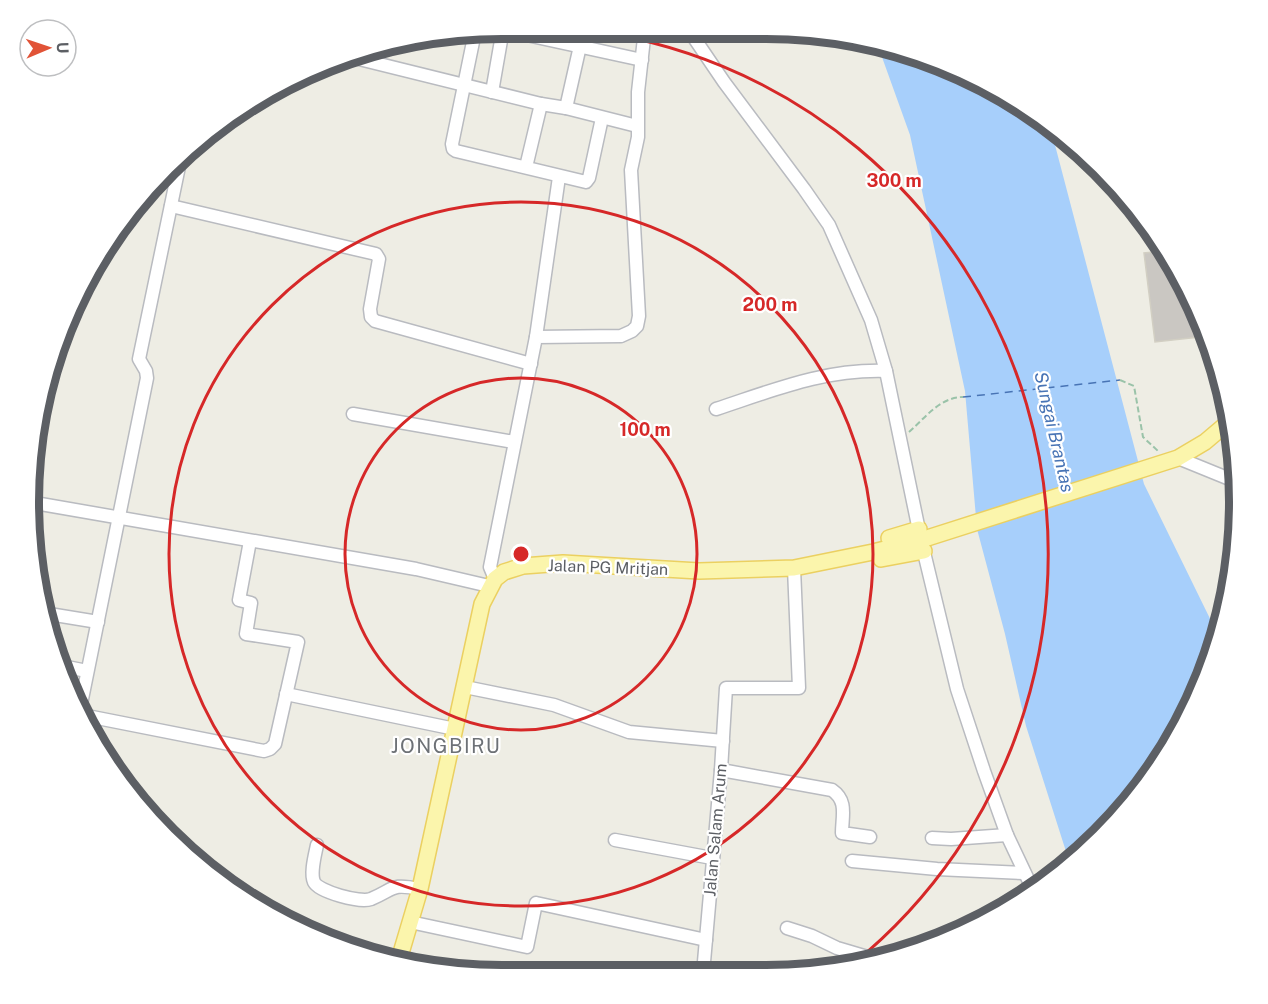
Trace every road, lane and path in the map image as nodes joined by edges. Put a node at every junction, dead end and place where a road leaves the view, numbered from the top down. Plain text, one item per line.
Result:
1 (500, 39) edge
2 (549, 39) edge
3 (564, 39) edge
4 (644, 39) edge
5 (695, 39) edge
6 (474, 40) edge
7 (563, 42) junction
8 (580, 46) junction
9 (365, 60) edge
10 (642, 60) junction
11 (465, 85) junction
12 (492, 92) junction
13 (541, 104) junction
14 (566, 108) junction
15 (602, 118) junction
16 (637, 126) junction
17 (526, 167) junction
18 (178, 172) edge
19 (559, 177) junction
20 (171, 206) junction
21 (536, 337) junction
22 (531, 364) junction
23 (886, 371) junction
24 (1120, 380) dead end
25 (963, 397) dead end
26 (716, 409) dead end
27 (353, 414) dead end
28 (1223, 427) edge
29 (901, 441) junction
30 (514, 442) junction
31 (1178, 458) junction
32 (1228, 478) edge
33 (39, 504) edge
34 (119, 518) junction
35 (922, 540) junction
36 (250, 541) junction
37 (794, 568) junction
38 (492, 583) junction
39 (53, 615) edge
40 (98, 622) junction
41 (70, 668) edge
42 (87, 671) junction
43 (465, 687) junction
44 (81, 694) edge
45 (286, 694) junction
46 (92, 717) edge
47 (455, 729) junction
48 (723, 741) junction
49 (721, 770) junction
50 (1007, 835) junction
51 (870, 837) dead end
52 (932, 838) dead end
53 (615, 840) dead end
54 (317, 845) dead end
55 (712, 858) junction
56 (852, 861) dead end
57 (1024, 873) junction
58 (1029, 883) edge
59 (420, 889) junction
60 (410, 922) junction
61 (787, 928) dead end
62 (706, 940) junction
63 (849, 952) junction
64 (401, 953) edge
65 (861, 955) edge
66 (847, 957) edge
67 (704, 965) edge

1 - 12 street
2 - 7 street
3 - 7 street
4 - 10 street
5 - 23 street
6 - 11 street
7 - 8 street
8 - 10 street
8 - 14 street
9 - 11 street
10 - 16 street
11 - 12 street
11 - 17 street
12 - 13 street
13 - 14 street
13 - 17 street
14 - 15 street
15 - 16 street
15 - 19 street
16 - 21 street
17 - 19 street
18 - 20 street
19 - 21 street
20 - 22 street
20 - 34 street
21 - 22 street
22 - 30 street
23 - 26 street
23 - 29 street
24 - 31 path
25 - 29 path
27 - 30 street
28 - 31 main road, Jalan PG Mritjan
29 - 35 street
30 - 38 street
31 - 32 street
31 - 35 main road, Jalan PG Mritjan
33 - 34 street
34 - 36 street
34 - 40 street
35 - 37 main road, Jalan PG Mritjan
35 - 50 street
36 - 38 street
36 - 45 street
37 - 38 main road, Jalan PG Mritjan
37 - 48 street, Jalan Salam Arum
38 - 43 main road
39 - 40 street
40 - 42 street
41 - 42 street
42 - 44 street
43 - 47 main road
43 - 48 street
45 - 46 street
45 - 47 street
47 - 59 main road
48 - 49 street, Jalan Salam Arum
49 - 51 street
49 - 55 street, Jalan Salam Arum
50 - 52 street
50 - 57 street
53 - 55 street
54 - 59 street
55 - 62 street, Jalan Salam Arum
56 - 57 street
57 - 58 street
59 - 60 main road
60 - 62 street
60 - 64 main road
61 - 63 street
62 - 67 street, Jalan Salam Arum
63 - 65 street
63 - 66 street

